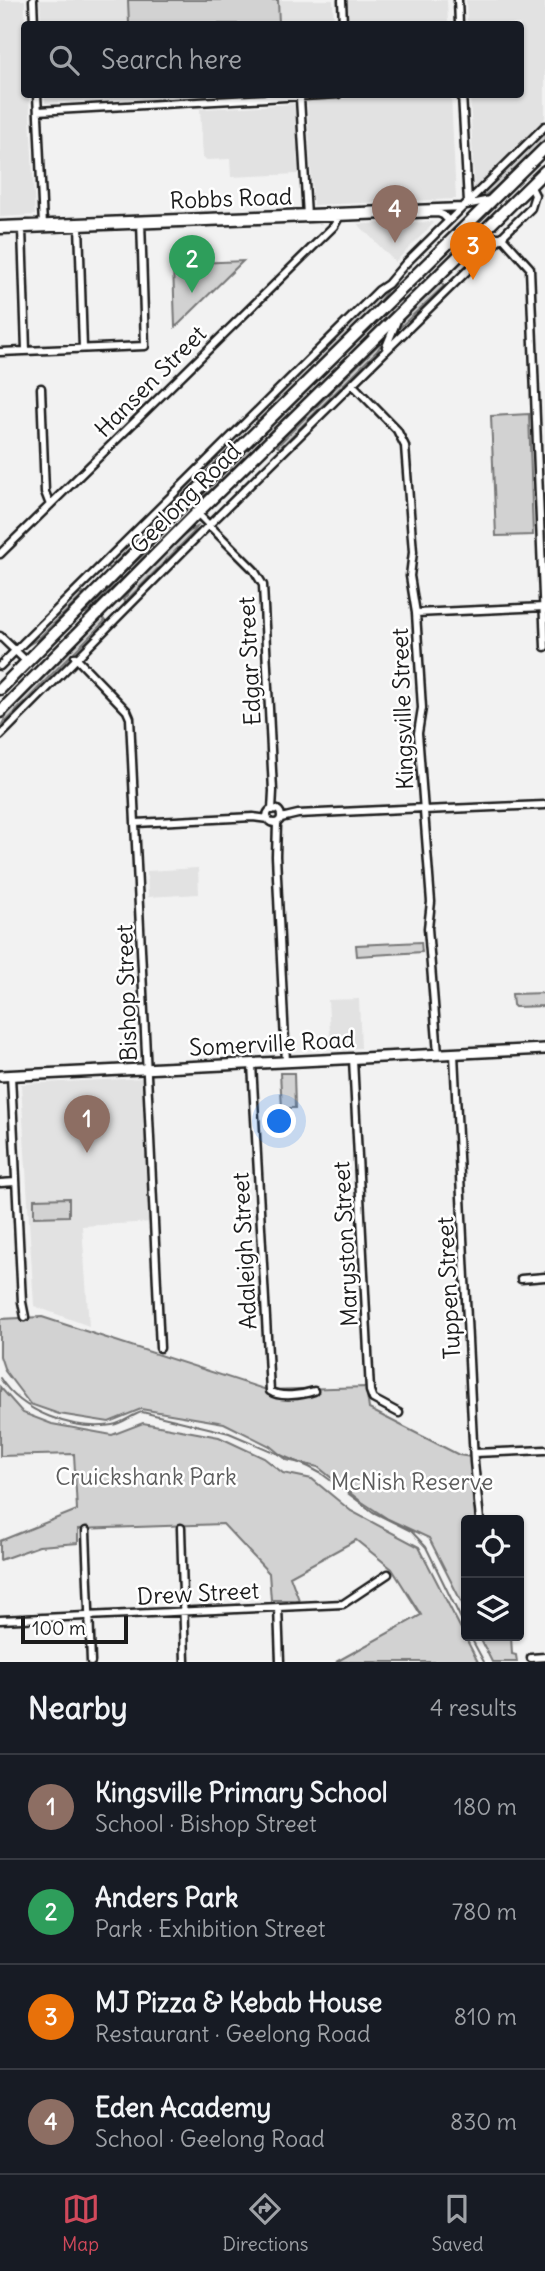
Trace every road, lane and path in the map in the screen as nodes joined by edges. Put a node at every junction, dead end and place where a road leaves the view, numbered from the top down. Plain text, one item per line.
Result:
1 (33, 0) edge
2 (342, 0) edge
3 (458, 0) edge
4 (34, 21) edge
5 (344, 21) edge
6 (459, 21) edge
7 (37, 98) edge
8 (300, 98) joint
9 (463, 98) edge
10 (38, 111) junction
11 (545, 126) edge
12 (545, 148) edge
13 (539, 177) edge
14 (510, 183) junction
15 (492, 200) junction
16 (465, 205) junction
17 (342, 214) junction
18 (332, 215) junction
19 (307, 216) junction
20 (448, 220) junction
21 (141, 222) junction
22 (79, 224) junction
23 (43, 226) junction
24 (0, 227) edge
25 (22, 229) junction
26 (325, 234) junction
27 (478, 237) junction
28 (502, 237) junction
29 (394, 276) junction
30 (394, 296) junction
31 (417, 297) junction
32 (400, 313) junction
33 (83, 348) junction
34 (26, 351) junction
35 (385, 351) junction
36 (0, 352) edge
37 (352, 384) junction
38 (41, 388) dead end
39 (185, 502) junction
40 (50, 505) junction
41 (197, 513) junction
42 (209, 525) junction
43 (0, 554) edge
44 (544, 607) edge
45 (416, 613) junction
46 (0, 636) edge
47 (545, 647) edge
48 (14, 650) junction
49 (75, 657) junction
50 (26, 662) junction
51 (0, 666) edge
52 (38, 672) junction
53 (0, 689) edge
54 (0, 712) edge
55 (0, 736) edge
56 (545, 805) edge
57 (424, 809) junction
58 (274, 816) junction
59 (136, 823) junction
60 (545, 1049) edge
61 (438, 1054) junction
62 (454, 1054) junction
63 (353, 1059) junction
64 (286, 1062) junction
65 (252, 1063) junction
66 (147, 1069) junction
67 (0, 1076) edge
68 (11, 1076) junction
69 (16, 1182) junction
70 (0, 1183) edge
71 (545, 1278) edge
72 (521, 1279) dead end
73 (25, 1317) dead end
74 (160, 1348) dead end
75 (314, 1391) dead end
76 (399, 1413) dead end
77 (545, 1450) edge
78 (474, 1453) junction
79 (479, 1515) edge
80 (181, 1528) dead end
81 (86, 1531) dead end
82 (388, 1574) dead end
83 (278, 1607) junction
84 (183, 1611) junction
85 (89, 1616) junction
86 (0, 1620) edge
87 (545, 1657) edge
88 (531, 1658) dead end
89 (91, 1662) edge
90 (186, 1662) edge
91 (280, 1662) edge

1 - 4 street
2 - 5 street
3 - 6 street
7 - 10 street
8 - 10 street
8 - 19 street
9 - 16 street
10 - 23 street
11 - 16 street, Geelong Road
12 - 14 highway, Geelong Road
13 - 14 highway
13 - 27 highway, Geelong Road
13 - 28 street, Geelong Road
14 - 15 highway, Geelong Road
15 - 16 street
15 - 30 highway, Geelong Road
16 - 17 street, Robbs Road
16 - 20 street, Geelong Road
17 - 18 street, Robbs Road
17 - 20 street, Robbs Road
17 - 26 street, Hansen Street
18 - 19 street, Robbs Road
18 - 26 street, Hansen Street
19 - 21 street, Robbs Road
20 - 29 street, Geelong Road
21 - 22 street, Robbs Road
21 - 33 street
22 - 23 street, Robbs Road
22 - 33 street
23 - 24 street, Robbs Road
23 - 25 street, Robbs Road
24 - 25 street, Robbs Road
25 - 34 street
26 - 40 street, Hansen Street
27 - 28 street
27 - 31 highway, Geelong Road
28 - 35 street, Geelong Road
28 - 44 street
29 - 30 street
29 - 48 street, Geelong Road
30 - 31 highway
30 - 39 highway, Geelong Road
31 - 32 highway, Geelong Road
32 - 35 street, Geelong Road
32 - 41 highway, Geelong Road
33 - 34 street
34 - 36 street
35 - 37 street, Geelong Road
37 - 42 street, Geelong Road
37 - 45 street, Kingsville Street
38 - 40 street
39 - 41 highway
39 - 50 highway, Geelong Road
40 - 43 street, Hansen Street
41 - 42 street, Edgar Street
41 - 52 highway, Geelong Road
42 - 49 street, Geelong Road
42 - 58 street, Edgar Street
44 - 45 street
44 - 47 street
45 - 57 street, Kingsville Street
46 - 48 street
48 - 50 street
48 - 51 street, Geelong Road
49 - 55 street, Geelong Road
49 - 59 street, Bishop Street
50 - 52 highway
50 - 53 highway, Geelong Road
52 - 54 highway, Geelong Road
56 - 57 street
57 - 58 street
57 - 61 street, Kingsville Street
58 - 59 street
58 - 64 street, Edgar Street
59 - 66 street, Bishop Street
60 - 62 main road, Somerville Road
61 - 62 main road, Somerville Road
61 - 63 main road, Somerville Road
62 - 78 street, Tuppen Street
63 - 64 main road, Somerville Road
63 - 76 street, Maryston Street
64 - 65 main road, Somerville Road
65 - 66 main road, Somerville Road
65 - 75 street, Adaleigh Street
66 - 68 main road, Somerville Road
66 - 74 street, Bishop Street
67 - 68 main road, Somerville Road
68 - 69 street
69 - 70 street
69 - 73 street
71 - 72 street
77 - 78 street
78 - 79 street, Tuppen Street
80 - 84 street
81 - 85 street
82 - 83 street, Drew Street
83 - 84 street, Drew Street
83 - 91 street
84 - 85 street, Drew Street
84 - 90 street
85 - 86 street, Drew Street
85 - 89 street
87 - 88 street

